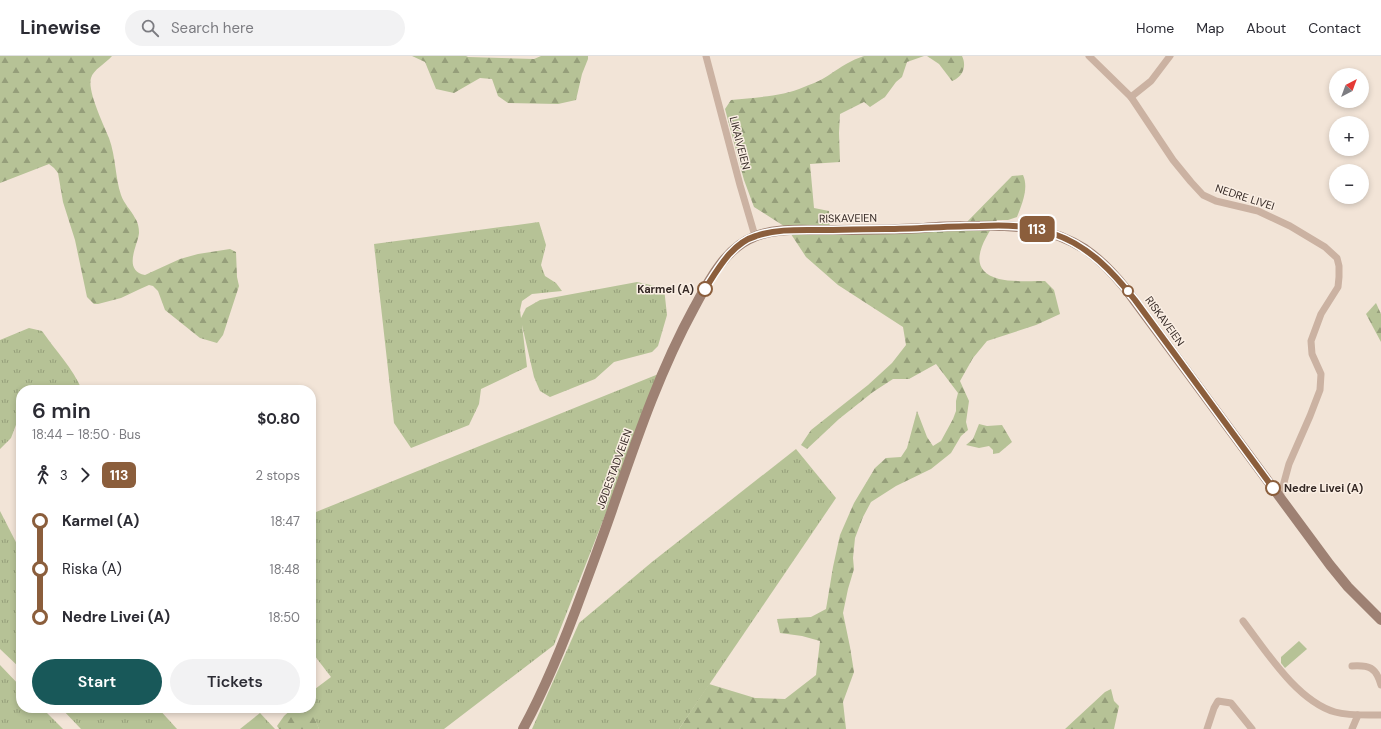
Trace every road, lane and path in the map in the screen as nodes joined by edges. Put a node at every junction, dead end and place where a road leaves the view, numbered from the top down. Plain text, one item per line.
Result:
1 (706, 56) edge
2 (1089, 56) edge
3 (1170, 56) edge
4 (1132, 97) junction
5 (755, 236) junction
6 (1280, 497) junction
7 (1243, 620) dead end
8 (1381, 620) edge
9 (1352, 666) dead end
10 (1381, 685) edge
11 (1358, 715) junction
12 (1381, 715) edge
13 (523, 729) edge
14 (1207, 729) edge
15 (1252, 729) edge
16 (1352, 729) edge

1 - 5 street, LIKAIVEIEN
2 - 4 street, NEDRE LIVEI
3 - 4 street
4 - 6 street, NEDRE LIVEI
5 - 6 main road, RISKAVEIEN
5 - 13 main road, JØDESTADVEIEN
6 - 8 main road, RISKAVEIEN
7 - 11 street
9 - 10 street
11 - 12 street
11 - 16 street
14 - 15 street

